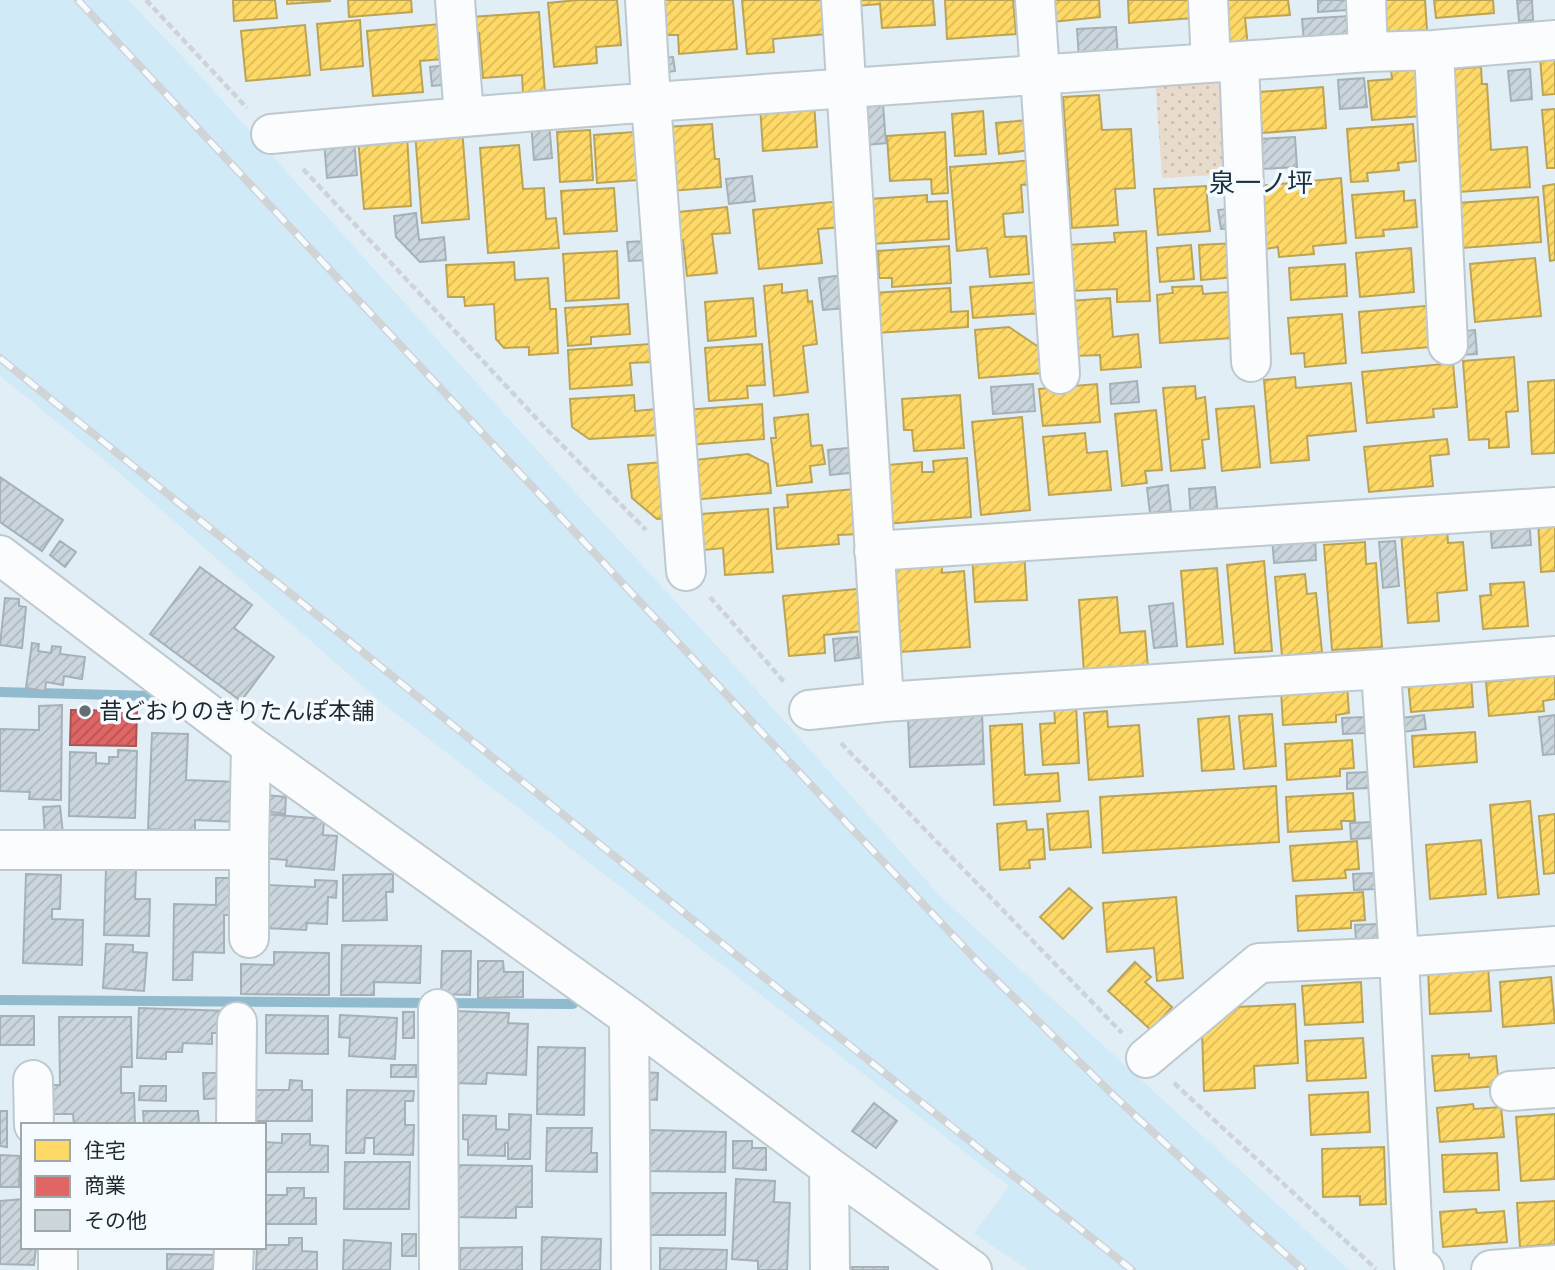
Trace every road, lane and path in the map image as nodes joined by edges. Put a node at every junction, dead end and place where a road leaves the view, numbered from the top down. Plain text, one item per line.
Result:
1 (146, 0) edge
2 (455, 0) edge
3 (645, 0) edge
4 (841, 0) edge
5 (1035, 0) edge
6 (1208, 0) edge
7 (1366, 0) edge
8 (1555, 40) edge
9 (1434, 50) junction
10 (1368, 52) junction
11 (1225, 62) junction
12 (1040, 74) junction
13 (847, 88) junction
14 (651, 102) junction
15 (464, 116) junction
16 (271, 134) junction
17 (1448, 345) dead end
18 (1251, 362) dead end
19 (1060, 374) dead end
20 (1555, 507) edge
21 (874, 551) junction
22 (0, 555) edge
23 (687, 571) junction
24 (1555, 656) edge
25 (1381, 669) junction
26 (884, 702) junction
27 (809, 710) junction
28 (251, 746) junction
29 (0, 850) edge
30 (249, 850) junction
31 (249, 938) dead end
32 (1555, 946) edge
33 (1399, 957) junction
34 (438, 1009) dead end
35 (629, 1017) junction
36 (237, 1022) dead end
37 (1146, 1058) junction
38 (33, 1080) dead end
39 (1555, 1088) edge
40 (1510, 1091) dead end
41 (34, 1123) edge
42 (236, 1123) edge
43 (829, 1167) junction
44 (58, 1249) edge
45 (234, 1249) edge
46 (1555, 1265) edge
47 (58, 1270) edge
48 (233, 1270) edge
49 (439, 1270) edge
50 (631, 1270) edge
51 (830, 1270) edge
52 (972, 1270) edge
53 (1377, 1270) edge
54 (1424, 1270) edge
55 (1491, 1270) edge

1 - 16 path
2 - 15 street
3 - 14 street
4 - 13 street
5 - 12 street
6 - 11 street
7 - 10 street
8 - 9 street
9 - 10 street
9 - 17 street
10 - 11 street
11 - 12 street
11 - 18 street
12 - 13 street
12 - 19 street
13 - 14 street
13 - 21 street
14 - 15 street
14 - 23 street
15 - 16 street
16 - 23 path
20 - 21 street
21 - 26 street
22 - 28 street
23 - 27 path
24 - 25 street
25 - 26 street
25 - 33 street
26 - 27 street
27 - 37 path
28 - 30 street
28 - 35 street
29 - 30 street
30 - 31 street
32 - 33 street
33 - 37 street
33 - 54 street
34 - 49 street
35 - 43 street
35 - 50 street
36 - 42 street
37 - 53 path
38 - 41 street
39 - 40 street
43 - 51 street
43 - 52 street
44 - 47 street
45 - 48 street
46 - 55 street

